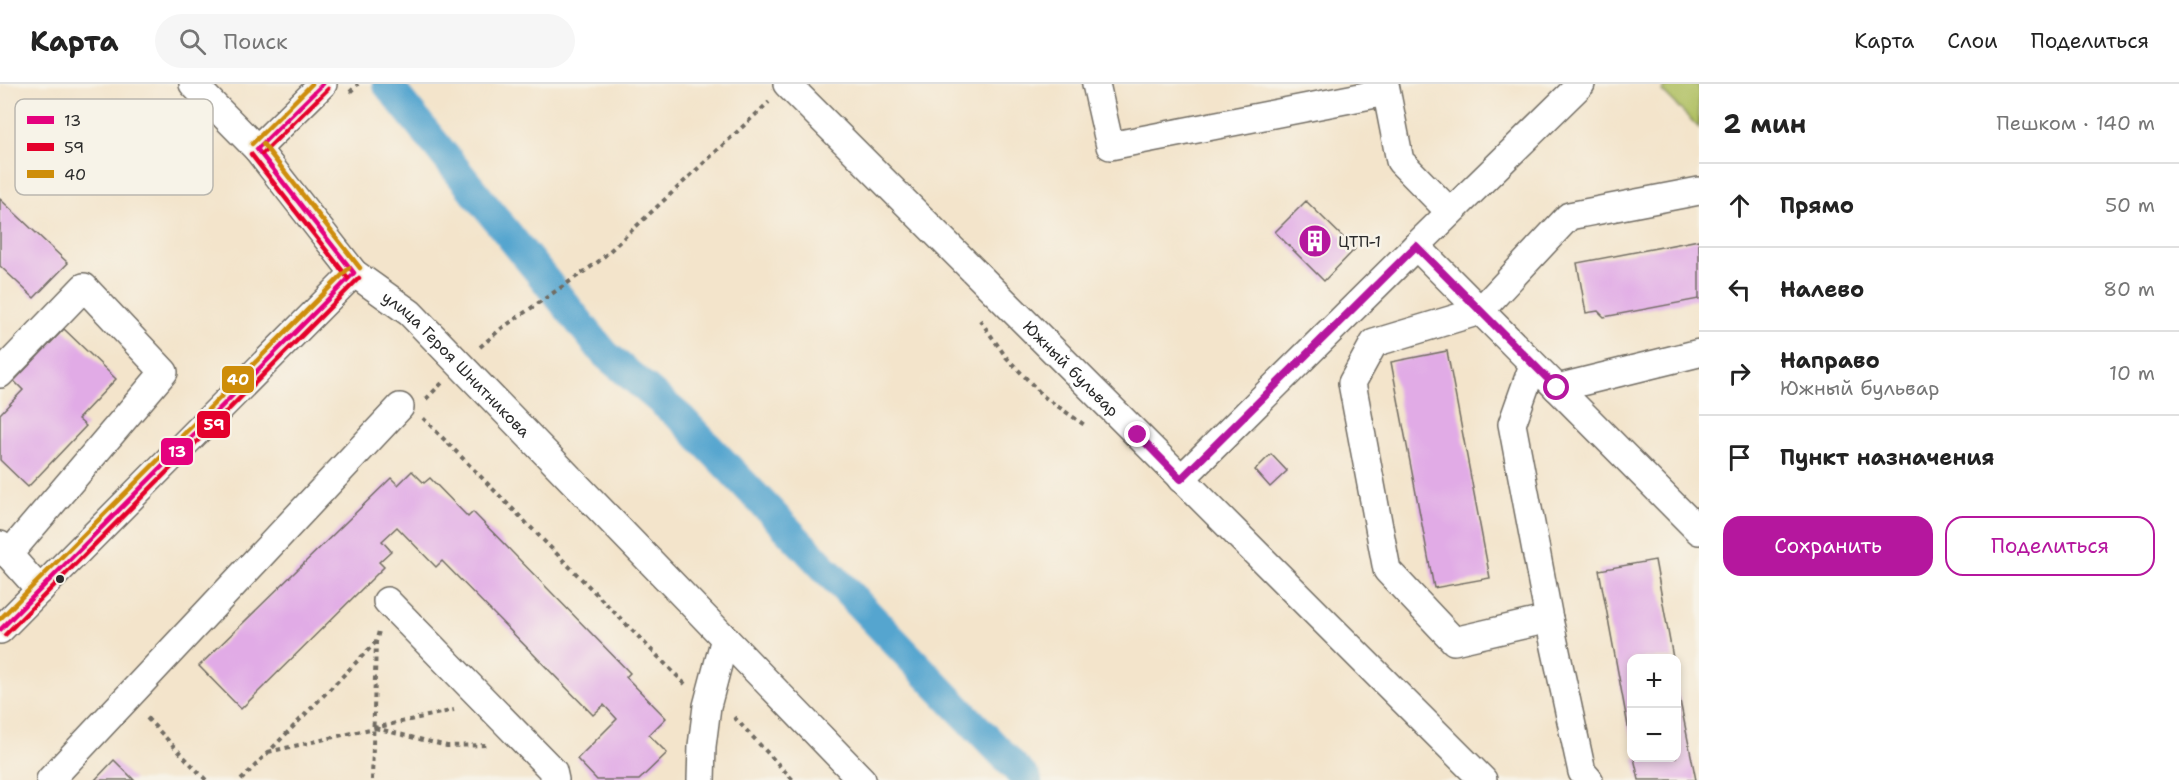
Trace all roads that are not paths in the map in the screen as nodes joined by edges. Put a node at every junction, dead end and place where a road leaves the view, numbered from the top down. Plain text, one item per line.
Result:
1 (193, 84) edge
2 (323, 84) edge
3 (1096, 84) edge
4 (1581, 84) edge
5 (788, 85) edge
6 (1386, 88) edge
7 (208, 99) edge
8 (213, 104) edge
9 (257, 149) junction
10 (1699, 191) edge
11 (1450, 212) junction
12 (1416, 246) junction
13 (354, 273) junction
14 (1480, 311) junction
15 (1699, 353) edge
16 (5, 358) edge
17 (1533, 365) junction
18 (1557, 388) junction
19 (412, 407) road end
20 (1181, 479) junction
21 (1699, 531) edge
22 (4, 550) edge
23 (40, 590) junction
24 (387, 601) road end
25 (1549, 619) junction
26 (0, 630) edge
27 (725, 638) junction
28 (702, 746) junction
29 (50, 780) edge
30 (555, 780) edge
31 (701, 780) edge
32 (716, 780) edge
33 (862, 780) edge
34 (1483, 780) edge
35 (1589, 780) edge

1 - 7 street, улица Героя Шнитникова
2 - 9 street
3 - 6 street
4 - 11 street
5 - 20 street, Южный бульвар
6 - 11 street
8 - 9 street, улица Героя Шнитникова
9 - 13 street, улица Героя Шнитникова
10 - 14 street
11 - 12 street
12 - 14 street
12 - 20 street
13 - 23 street
13 - 27 street, улица Героя Шнитникова
14 - 17 street
14 - 25 street
15 - 18 street
16 - 22 street
17 - 18 street
17 - 25 street
18 - 21 street
19 - 29 street
20 - 34 street, Южный бульвар
22 - 23 street
23 - 26 street
24 - 30 street
25 - 35 street
27 - 28 street
27 - 33 street, улица Героя Шнитникова
28 - 31 street
28 - 32 street

